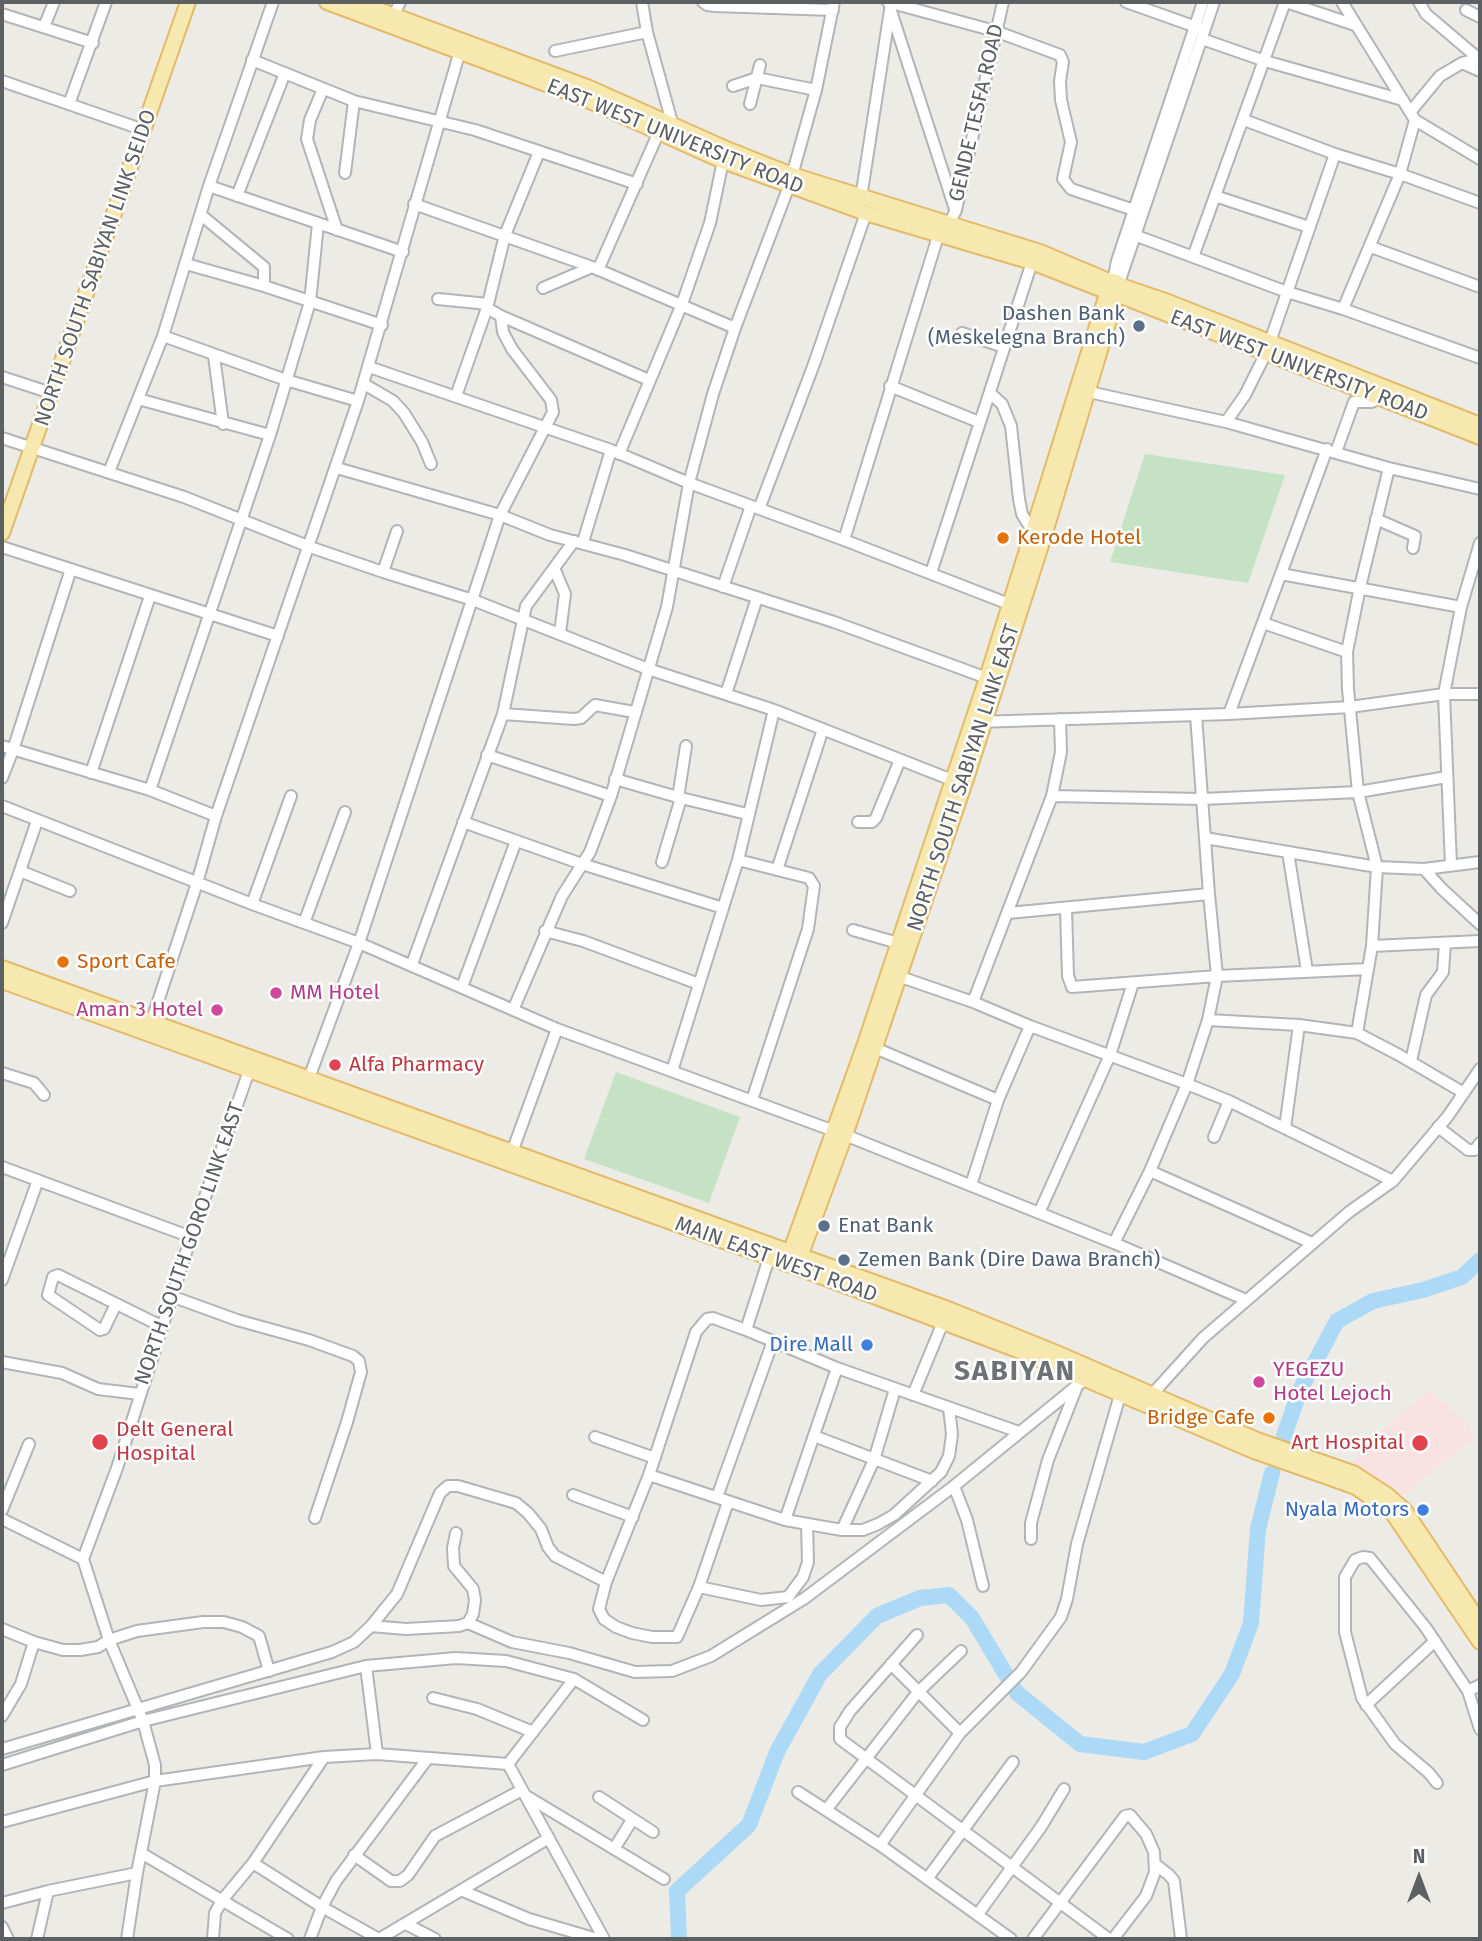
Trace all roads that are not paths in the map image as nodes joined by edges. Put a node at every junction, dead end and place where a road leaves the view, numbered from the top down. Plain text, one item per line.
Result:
1 (54, 2) edge
2 (106, 2) edge
3 (188, 2) edge
4 (273, 2) edge
5 (327, 2) edge
6 (357, 2) edge
7 (642, 2) edge
8 (703, 2) edge
9 (1003, 2) edge
10 (1126, 2) edge
11 (1203, 2) edge
12 (1214, 2) edge
13 (1285, 2) edge
14 (1342, 2) edge
15 (1419, 2) edge
16 (890, 4) edge
17 (834, 6) edge
18 (397, 9) edge
19 (1466, 10) dead end
20 (2, 14) edge
21 (1480, 17) edge
22 (1355, 25) junction
23 (44, 27) junction
24 (995, 31) junction
25 (647, 32) junction
26 (1200, 32) junction
27 (93, 43) junction
28 (460, 51) junction
29 (555, 51) dead end
30 (252, 60) junction
31 (1265, 61) junction
32 (1480, 62) edge
33 (760, 65) dead end
34 (285, 73) junction
35 (757, 78) junction
36 (2, 81) edge
37 (733, 86) dead end
38 (323, 89) junction
39 (816, 90) junction
40 (1403, 100) junction
41 (354, 101) junction
42 (69, 104) junction
43 (750, 104) dead end
44 (1413, 116) junction
45 (1244, 120) junction
46 (439, 121) junction
47 (665, 127) junction
48 (144, 130) junction
49 (539, 152) junction
50 (1335, 154) junction
51 (1480, 159) edge
52 (723, 161) junction
53 (345, 173) dead end
54 (1400, 174) junction
55 (791, 181) junction
56 (636, 184) junction
57 (209, 186) junction
58 (237, 196) junction
59 (1215, 196) junction
60 (861, 198) junction
61 (1480, 203) edge
62 (414, 204) junction
63 (956, 210) junction
64 (1134, 210) junction
65 (866, 212) junction
66 (201, 215) junction
67 (318, 224) junction
68 (1309, 227) junction
69 (944, 229) junction
70 (337, 230) junction
71 (505, 235) junction
72 (1137, 236) junction
73 (1371, 247) junction
74 (403, 252) junction
75 (1192, 257) junction
76 (1032, 262) junction
77 (186, 264) junction
78 (595, 269) junction
79 (264, 286) junction
80 (1480, 287) edge
81 (542, 288) dead end
82 (1114, 289) junction
83 (1287, 292) junction
84 (438, 299) dead end
85 (310, 302) junction
86 (682, 304) junction
87 (488, 306) junction
88 (1343, 309) junction
89 (501, 316) junction
90 (382, 325) junction
91 (734, 328) junction
92 (962, 333) dead end
93 (163, 336) junction
94 (1004, 347) junction
95 (1268, 347) junction
96 (214, 356) junction
97 (1480, 358) edge
98 (369, 367) junction
99 (2, 377) edge
100 (286, 380) junction
101 (649, 380) junction
102 (363, 384) junction
103 (890, 386) junction
104 (1089, 392) junction
105 (51, 393) junction
106 (990, 393) junction
107 (456, 396) junction
108 (1379, 398) junction
109 (138, 399) junction
110 (358, 401) junction
111 (979, 422) junction
112 (1226, 422) junction
113 (223, 424) junction
114 (1480, 425) edge
115 (546, 427) junction
116 (270, 435) junction
117 (1480, 437) edge
118 (2, 438) edge
119 (32, 448) junction
120 (1331, 450) junction
121 (615, 452) junction
122 (431, 464) dead end
123 (337, 468) junction
124 (1389, 468) junction
125 (109, 472) junction
126 (689, 483) junction
127 (1480, 489) edge
128 (755, 508) junction
129 (500, 515) junction
130 (5, 516) edge
131 (1376, 519) junction
132 (241, 521) junction
133 (397, 531) dead end
134 (1033, 532) junction
135 (2, 533) edge
136 (844, 540) junction
137 (578, 542) junction
138 (1480, 543) edge
139 (2, 547) edge
140 (310, 547) junction
141 (1413, 548) dead end
142 (554, 568) junction
143 (71, 569) junction
144 (1026, 571) junction
145 (383, 572) junction
146 (674, 572) junction
147 (931, 573) junction
148 (1281, 573) junction
149 (723, 587) junction
150 (1360, 587) junction
151 (150, 596) junction
152 (757, 598) junction
153 (473, 600) junction
154 (1009, 604) junction
155 (1461, 607) junction
156 (208, 614) junction
157 (522, 619) junction
158 (1263, 623) junction
159 (560, 633) junction
160 (278, 636) junction
161 (1347, 652) junction
162 (648, 669) junction
163 (987, 678) junction
164 (726, 694) junction
165 (1444, 694) junction
166 (1480, 694) edge
167 (1350, 707) junction
168 (774, 710) junction
169 (634, 712) junction
170 (503, 714) junction
171 (1229, 714) junction
172 (1196, 715) junction
173 (1060, 719) junction
174 (977, 722) junction
175 (822, 729) junction
176 (2, 746) edge
177 (686, 746) dead end
178 (13, 750) junction
179 (487, 755) junction
180 (900, 760) junction
181 (91, 773) junction
182 (1447, 777) junction
183 (2, 778) edge
184 (615, 779) junction
185 (952, 780) junction
186 (150, 790) junction
187 (1358, 792) junction
188 (291, 796) dead end
189 (611, 796) junction
190 (1052, 796) junction
191 (679, 798) junction
192 (1202, 799) junction
193 (2, 806) edge
194 (345, 812) dead end
195 (747, 814) junction
196 (216, 816) junction
197 (37, 821) junction
198 (463, 822) junction
199 (858, 822) dead end
200 (1205, 838) junction
201 (516, 841) junction
202 (1288, 852) junction
203 (738, 860) junction
204 (662, 862) dead end
205 (1480, 863) edge
206 (582, 864) junction
207 (1451, 864) junction
208 (1377, 867) junction
209 (1424, 869) junction
210 (777, 870) junction
211 (20, 871) junction
212 (197, 883) junction
213 (70, 891) dead end
214 (1209, 894) junction
215 (252, 904) junction
216 (723, 908) junction
217 (1066, 909) junction
218 (1008, 913) junction
219 (2, 923) edge
220 (304, 923) junction
221 (1480, 924) edge
222 (853, 930) dead end
223 (545, 931) junction
224 (1480, 941) edge
225 (359, 943) junction
226 (898, 943) junction
227 (1445, 943) junction
228 (1372, 946) junction
229 (412, 964) junction
230 (1368, 969) junction
231 (1307, 971) junction
232 (893, 975) junction
233 (5, 976) edge
234 (1217, 976) junction
235 (1133, 983) junction
236 (699, 985) junction
237 (462, 987) junction
238 (973, 1002) junction
239 (513, 1010) junction
240 (1208, 1020) junction
241 (1299, 1025) junction
242 (1030, 1026) junction
243 (150, 1027) junction
244 (557, 1029) junction
245 (1357, 1033) junction
246 (875, 1048) junction
247 (1110, 1055) junction
248 (1411, 1061) junction
249 (251, 1065) junction
250 (1480, 1069) edge
251 (672, 1071) junction
252 (2, 1073) edge
253 (306, 1084) junction
254 (1187, 1084) junction
255 (1464, 1093) junction
256 (44, 1095) dead end
257 (751, 1100) junction
258 (998, 1100) junction
259 (1229, 1101) junction
260 (1437, 1127) junction
261 (1285, 1128) junction
262 (839, 1133) junction
263 (1214, 1137) dead end
264 (1480, 1143) edge
265 (494, 1152) junction
266 (512, 1152) junction
267 (2, 1167) edge
268 (1150, 1171) junction
269 (550, 1172) junction
270 (38, 1180) junction
271 (1393, 1181) junction
272 (971, 1185) junction
273 (1039, 1213) junction
274 (191, 1237) junction
275 (735, 1240) junction
276 (1114, 1243) junction
277 (1312, 1243) junction
278 (769, 1258) junction
279 (793, 1259) junction
280 (2, 1280) edge
281 (172, 1296) junction
282 (1246, 1300) junction
283 (116, 1304) junction
284 (946, 1316) junction
285 (162, 1326) junction
286 (746, 1329) junction
287 (773, 1341) junction
288 (2, 1362) edge
289 (837, 1368) junction
290 (1081, 1383) junction
291 (895, 1389) junction
292 (139, 1394) junction
293 (913, 1395) junction
294 (1120, 1395) junction
295 (1147, 1400) junction
296 (949, 1408) junction
297 (1019, 1432) junction
298 (814, 1436) junction
299 (595, 1437) dead end
300 (29, 1444) dead end
301 (655, 1458) junction
302 (874, 1460) junction
303 (649, 1475) junction
304 (932, 1481) junction
305 (954, 1486) junction
306 (573, 1496) dead end
307 (717, 1497) junction
308 (729, 1502) junction
309 (2, 1510) edge
310 (633, 1517) junction
311 (315, 1518) dead end
312 (2, 1519) edge
313 (785, 1520) junction
314 (807, 1524) junction
315 (842, 1530) junction
316 (456, 1532) dead end
317 (1031, 1539) dead end
318 (83, 1559) junction
319 (606, 1582) junction
320 (983, 1586) dead end
321 (699, 1587) junction
322 (468, 1623) junction
323 (371, 1626) junction
324 (2, 1629) edge
325 (1479, 1634) edge
326 (916, 1635) dead end
327 (109, 1640) junction
328 (1435, 1641) junction
329 (34, 1642) junction
330 (961, 1651) dead end
331 (891, 1664) junction
332 (366, 1666) junction
333 (269, 1671) junction
334 (573, 1679) junction
335 (1480, 1685) edge
336 (1468, 1691) junction
337 (918, 1692) junction
338 (433, 1698) dead end
339 (1366, 1705) junction
340 (137, 1710) junction
341 (2, 1716) edge
342 (643, 1720) dead end
343 (143, 1721) junction
344 (1480, 1730) edge
345 (533, 1732) junction
346 (960, 1734) junction
347 (2, 1735) edge
348 (4, 1748) edge
349 (377, 1754) junction
350 (324, 1757) junction
351 (866, 1757) junction
352 (428, 1758) junction
353 (1013, 1762) dead end
354 (508, 1764) junction
355 (2, 1765) edge
356 (155, 1781) junction
357 (1437, 1783) dead end
358 (1064, 1789) dead end
359 (798, 1792) dead end
360 (523, 1793) junction
361 (915, 1793) junction
362 (599, 1797) dead end
363 (827, 1810) junction
364 (632, 1820) junction
365 (2, 1822) edge
366 (963, 1830) junction
367 (653, 1832) dead end
368 (550, 1838) junction
369 (880, 1845) junction
370 (614, 1849) junction
371 (141, 1853) junction
372 (354, 1855) junction
373 (253, 1863) junction
374 (1155, 1864) junction
375 (1012, 1867) junction
376 (136, 1873) junction
377 (664, 1879) dead end
378 (927, 1879) junction
379 (48, 1891) junction
380 (463, 1891) junction
381 (223, 1899) junction
382 (1060, 1902) junction
383 (2, 1903) edge
384 (322, 1907) junction
385 (978, 1914) junction
386 (406, 1924) junction
387 (2, 1927) edge
388 (8, 1939) edge
389 (37, 1939) edge
390 (127, 1939) edge
391 (213, 1939) edge
392 (288, 1939) edge
393 (310, 1939) edge
394 (379, 1939) edge
395 (435, 1939) edge
396 (597, 1939) edge
397 (604, 1939) edge
398 (1011, 1939) edge
399 (1033, 1939) edge
400 (1111, 1939) edge
401 (1181, 1939) edge

1 - 23 street
2 - 27 street
3 - 48 main road, NORTH SOUTH SABIYAN LINK SEIDO
4 - 30 street
5 - 28 main road, EAST WEST UNIVERSITY ROAD
6 - 18 main road, EAST WEST UNIVERSITY ROAD
7 - 25 street
8 - 17 street
9 - 24 street, GENDE TESFA ROAD
10 - 26 street
11 - 26 street, NORTH SOUTH SABIYAN LINK EAST
12 - 26 street, NORTH SOUTH SABIYAN LINK EAST
13 - 22 street
13 - 31 street
14 - 22 street
15 - 32 street
16 - 24 street
16 - 60 street
16 - 63 street
17 - 39 street
18 - 47 main road, EAST WEST UNIVERSITY ROAD
19 - 21 street
20 - 23 street
22 - 40 street
23 - 27 street
24 - 63 street, GENDE TESFA ROAD
24 - 64 street
25 - 29 street
25 - 47 street
26 - 31 street
26 - 64 street, NORTH SOUTH SABIYAN LINK EAST
26 - 72 street, NORTH SOUTH SABIYAN LINK EAST
27 - 42 street
28 - 46 street
28 - 47 main road, EAST WEST UNIVERSITY ROAD
30 - 34 street
30 - 57 street
31 - 40 street
31 - 45 street
32 - 44 street
33 - 35 street
34 - 38 street
34 - 58 street
35 - 37 street
35 - 39 street
35 - 43 street
36 - 42 street
38 - 41 street
38 - 70 street
39 - 55 street
40 - 44 street
41 - 46 street
41 - 53 street
42 - 48 street
44 - 51 street
44 - 54 street
45 - 50 street
45 - 59 street
46 - 49 street
46 - 62 street
47 - 52 main road, EAST WEST UNIVERSITY ROAD
47 - 55 main road, EAST WEST UNIVERSITY ROAD
47 - 56 street
48 - 105 main road, NORTH SOUTH SABIYAN LINK SEIDO
49 - 56 street
49 - 71 street
50 - 54 street
50 - 68 street
52 - 55 main road, EAST WEST UNIVERSITY ROAD
52 - 86 street
54 - 61 street
54 - 73 street
55 - 60 main road, EAST WEST UNIVERSITY ROAD
55 - 65 main road, EAST WEST UNIVERSITY ROAD
55 - 91 street
56 - 78 street
57 - 58 street
57 - 66 street
58 - 67 street
59 - 68 street
59 - 75 street
60 - 69 main road, EAST WEST UNIVERSITY ROAD
62 - 71 street
62 - 74 street
63 - 69 street, GENDE TESFA ROAD
64 - 82 street, NORTH SOUTH SABIYAN LINK EAST
65 - 69 main road, EAST WEST UNIVERSITY ROAD
65 - 128 street
66 - 77 street
66 - 79 street
67 - 70 street
67 - 85 street
68 - 83 street
69 - 76 main road, EAST WEST UNIVERSITY ROAD
69 - 82 main road, EAST WEST UNIVERSITY ROAD
69 - 103 street, GENDE TESFA ROAD
70 - 74 street
71 - 78 street
71 - 87 street
72 - 75 street
72 - 82 street, NORTH SOUTH SABIYAN LINK EAST
73 - 80 street
73 - 88 street
74 - 90 street
75 - 83 street
76 - 82 main road, EAST WEST UNIVERSITY ROAD
76 - 94 street
77 - 79 street
77 - 93 street
78 - 81 street
78 - 86 street
79 - 85 street
82 - 95 main road, EAST WEST UNIVERSITY ROAD
82 - 104 main road, NORTH SOUTH SABIYAN LINK EAST
82 - 134 main road, NORTH SOUTH SABIYAN LINK EAST
83 - 88 street
83 - 95 street
84 - 87 street
85 - 90 street
85 - 100 street
86 - 91 street
86 - 101 street
87 - 89 street
87 - 107 street
88 - 97 street
89 - 101 street
89 - 115 street
90 - 98 street
91 - 126 street
92 - 94 street
93 - 96 street
93 - 109 street
94 - 106 street
95 - 108 main road, EAST WEST UNIVERSITY ROAD
95 - 112 street
95 - 114 main road, EAST WEST UNIVERSITY ROAD
96 - 100 street
96 - 113 street
98 - 102 street
98 - 107 street
99 - 105 street
100 - 110 street
100 - 116 street
101 - 121 street
102 - 110 street
102 - 122 street
103 - 111 street
103 - 136 street, GENDE TESFA ROAD
104 - 112 street
104 - 144 main road, NORTH SOUTH SABIYAN LINK EAST
105 - 119 main road, NORTH SOUTH SABIYAN LINK SEIDO
106 - 111 street
106 - 134 street
107 - 115 street
108 - 117 main road, EAST WEST UNIVERSITY ROAD
108 - 120 street
109 - 113 street
109 - 125 street
110 - 123 street
111 - 147 street
112 - 120 street
113 - 116 street
115 - 121 street
115 - 129 street
116 - 132 street
118 - 119 street
119 - 125 street
119 - 130 main road, NORTH SOUTH SABIYAN LINK SEIDO
120 - 124 street
120 - 148 street
121 - 126 street
121 - 137 street
123 - 129 street
123 - 140 street
124 - 127 street
124 - 131 street
125 - 132 street
126 - 128 street
126 - 146 street
128 - 136 street
128 - 149 street
129 - 137 street
129 - 153 street
130 - 135 main road, NORTH SOUTH SABIYAN LINK SEIDO
131 - 141 street
131 - 150 street
132 - 140 street
132 - 156 street
133 - 145 street
134 - 144 main road, NORTH SOUTH SABIYAN LINK EAST
136 - 147 street
137 - 142 street
137 - 146 street
138 - 155 street
139 - 143 street
140 - 145 street
140 - 160 street
142 - 157 street
142 - 159 street
143 - 151 street
143 - 178 street
144 - 154 main road, NORTH SOUTH SABIYAN LINK EAST
144 - 174 main road, NORTH SOUTH SABIYAN LINK EAST
145 - 153 street
146 - 149 street
146 - 162 street
147 - 154 street
148 - 150 street
148 - 158 street
149 - 152 street
150 - 155 street
150 - 161 street
151 - 156 street
151 - 181 street
152 - 163 street
152 - 164 street
153 - 157 street
153 - 225 street
154 - 163 main road, NORTH SOUTH SABIYAN LINK EAST
155 - 165 street
156 - 160 street
156 - 186 street
157 - 159 street
157 - 170 street
158 - 161 street
158 - 171 street
159 - 162 street
160 - 196 street
161 - 167 street
162 - 164 street
162 - 169 street
163 - 174 main road, NORTH SOUTH SABIYAN LINK EAST
164 - 168 street
165 - 166 street
165 - 167 street
165 - 182 street
167 - 171 street
167 - 187 street
168 - 175 street
168 - 195 street
169 - 170 street
169 - 184 street
170 - 179 street
171 - 172 street
172 - 173 street
172 - 192 street
173 - 174 street
173 - 190 street
174 - 185 main road, NORTH SOUTH SABIYAN LINK EAST
174 - 232 main road, NORTH SOUTH SABIYAN LINK EAST
175 - 180 street
175 - 210 street
176 - 178 street
177 - 191 street
178 - 181 street
178 - 183 street
179 - 189 street
179 - 198 street
180 - 185 street
180 - 199 street
181 - 186 street
182 - 187 street
182 - 207 street
184 - 189 street
184 - 191 street
185 - 226 main road, NORTH SOUTH SABIYAN LINK EAST
186 - 196 street
187 - 192 street
187 - 208 street
188 - 215 street
189 - 206 street
190 - 192 street
190 - 218 street
191 - 195 street
191 - 204 street
192 - 200 street
193 - 197 street
194 - 220 street
195 - 203 street
196 - 212 street
197 - 211 street
197 - 212 street
198 - 201 street
198 - 229 street
200 - 202 street
200 - 214 street
201 - 206 street
201 - 237 street
202 - 208 street
202 - 231 street
203 - 210 street
203 - 216 street
205 - 207 street
206 - 216 street
206 - 223 street
207 - 209 street
208 - 209 street
208 - 228 street
209 - 221 street
210 - 257 street
211 - 213 street
211 - 219 street
212 - 215 street
212 - 243 street
214 - 217 street
214 - 234 street
215 - 220 street
216 - 236 street
217 - 218 street
217 - 235 street
218 - 238 street
220 - 225 street
222 - 226 street
223 - 236 street
223 - 239 street
224 - 227 street
225 - 229 street
225 - 253 street
226 - 232 main road, NORTH SOUTH SABIYAN LINK EAST
227 - 228 street
227 - 248 street
228 - 230 street
229 - 237 street
230 - 231 street
230 - 245 street
231 - 234 street
232 - 238 street
232 - 246 main road, NORTH SOUTH SABIYAN LINK EAST
232 - 262 main road, NORTH SOUTH SABIYAN LINK EAST
233 - 243 main road, MAIN EAST WEST ROAD
234 - 235 street
234 - 240 street
235 - 247 street
236 - 251 street
237 - 239 street
238 - 242 street
239 - 244 street
240 - 241 street
240 - 254 street
241 - 245 street
241 - 261 street
242 - 247 street
242 - 258 street
243 - 249 main road, MAIN EAST WEST ROAD
244 - 251 street
244 - 266 street
245 - 248 street
246 - 258 street
246 - 262 main road, NORTH SOUTH SABIYAN LINK EAST
247 - 254 street
247 - 273 street
248 - 255 street
249 - 253 main road, MAIN EAST WEST ROAD
249 - 274 street, NORTH SOUTH GORO LINK EAST
250 - 255 street
251 - 257 street
252 - 256 street
253 - 265 main road, MAIN EAST WEST ROAD
254 - 259 street
254 - 268 street
255 - 260 street
257 - 262 street
258 - 272 street
259 - 261 street
259 - 263 street
260 - 264 street
260 - 271 street
261 - 271 street
262 - 272 street
262 - 279 main road, NORTH SOUTH SABIYAN LINK EAST
265 - 266 main road, MAIN EAST WEST ROAD
265 - 269 main road, MAIN EAST WEST ROAD
266 - 269 main road, MAIN EAST WEST ROAD
267 - 270 street
268 - 276 street
268 - 277 street
269 - 275 main road, MAIN EAST WEST ROAD
270 - 274 street
270 - 280 street
271 - 277 street
272 - 273 street
273 - 276 street
274 - 281 street, NORTH SOUTH GORO LINK EAST
275 - 278 main road, MAIN EAST WEST ROAD
275 - 279 main road, MAIN EAST WEST ROAD
276 - 282 street
277 - 282 street
278 - 279 main road, MAIN EAST WEST ROAD
278 - 286 street
279 - 284 main road, MAIN EAST WEST ROAD
281 - 285 street, NORTH SOUTH GORO LINK EAST
281 - 311 street
282 - 295 street
283 - 283 street
283 - 285 street
284 - 290 main road, MAIN EAST WEST ROAD
284 - 293 street
284 - 295 main road, MAIN EAST WEST ROAD
285 - 292 street, NORTH SOUTH GORO LINK EAST
286 - 287 street
286 - 301 street
287 - 289 street
287 - 307 street
288 - 292 street
289 - 291 street
289 - 298 street
290 - 294 main road, MAIN EAST WEST ROAD
290 - 297 street
290 - 317 street
291 - 293 street
291 - 302 street
292 - 318 street, NORTH SOUTH GORO LINK EAST
293 - 296 street
294 - 295 main road, MAIN EAST WEST ROAD
294 - 346 street
295 - 325 main road, MAIN EAST WEST ROAD
296 - 297 street
296 - 304 street
297 - 305 street
298 - 302 street
298 - 313 street
299 - 301 street
300 - 309 street
301 - 303 street
302 - 304 street
302 - 315 street
303 - 307 street
303 - 310 street
304 - 315 street
305 - 320 street
305 - 322 street
306 - 310 street
307 - 308 street
308 - 313 street
308 - 321 street
310 - 319 street
312 - 318 street
313 - 314 street
314 - 315 street
314 - 321 street
316 - 322 street
318 - 327 street
319 - 321 street
319 - 323 street
322 - 323 street
323 - 333 street
324 - 329 street
326 - 331 street
327 - 329 street
327 - 333 street
327 - 340 street
328 - 336 street
328 - 339 street
328 - 339 street
329 - 341 street
330 - 337 street
331 - 337 street
331 - 351 street
332 - 334 street
332 - 343 street
332 - 349 street
333 - 340 street
334 - 342 street
334 - 345 street
335 - 336 street
336 - 344 street
337 - 346 street
337 - 351 street
338 - 345 street
339 - 357 street
340 - 343 street
340 - 348 street
343 - 355 street
343 - 356 street
345 - 354 street
346 - 361 street
347 - 348 street
349 - 350 street
349 - 352 street
350 - 356 street
350 - 373 street
351 - 361 street
351 - 363 street
352 - 354 street
352 - 372 street
353 - 366 street
354 - 360 street
356 - 365 street
356 - 371 street
358 - 375 street
359 - 363 street
360 - 368 street
360 - 370 street
360 - 372 street
361 - 366 street
361 - 369 street
362 - 364 street
363 - 369 street
364 - 367 street
364 - 370 street
366 - 375 street
366 - 378 street
368 - 380 street
368 - 397 street
369 - 378 street
370 - 377 street
371 - 376 street
371 - 381 street
372 - 384 street
373 - 381 street
373 - 384 street
374 - 382 street
374 - 400 street
374 - 401 street
375 - 382 street
375 - 385 street
376 - 379 street
376 - 390 street
378 - 385 street
379 - 383 street
379 - 389 street
380 - 386 street
380 - 396 street
381 - 391 street
381 - 392 street
382 - 399 street
382 - 400 street
384 - 393 street
384 - 394 street
385 - 398 street
386 - 394 street
386 - 395 street
387 - 388 street

